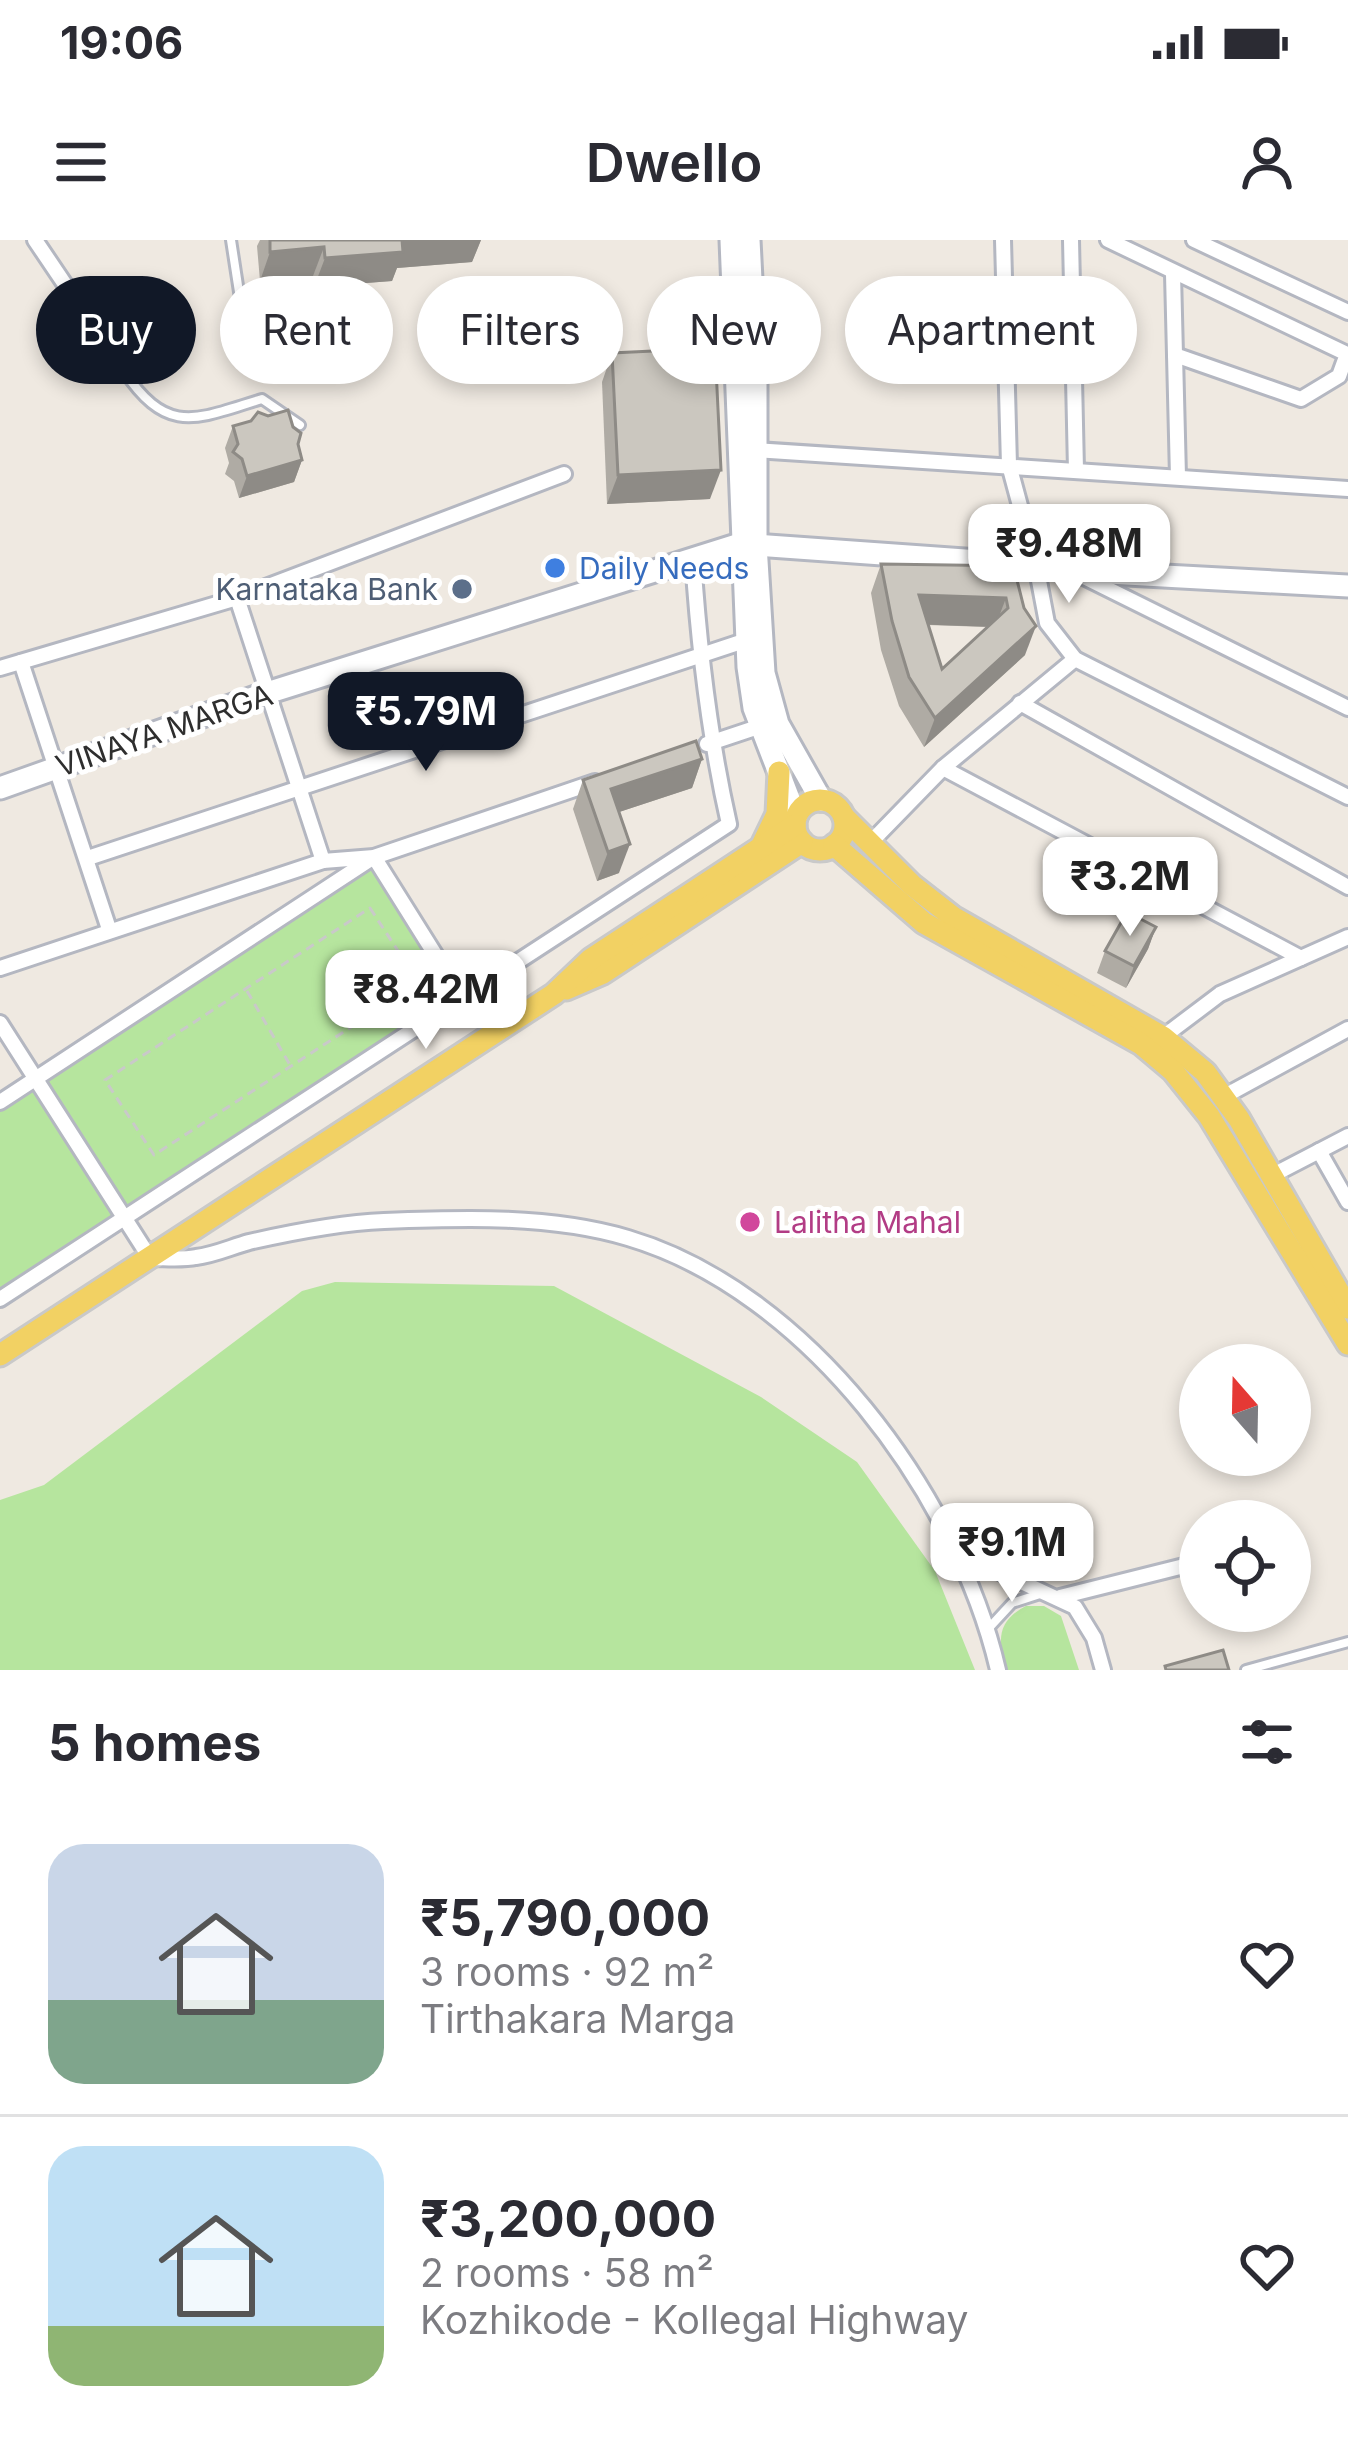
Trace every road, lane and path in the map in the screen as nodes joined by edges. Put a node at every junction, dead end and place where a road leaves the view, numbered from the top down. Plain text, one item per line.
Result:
1 (35, 240) edge
2 (230, 240) edge
3 (730, 240) edge
4 (749, 240) edge
5 (1003, 240) edge
6 (1071, 240) edge
7 (1108, 240) edge
8 (1194, 240) edge
9 (1173, 274) junction
10 (59, 276) edge
11 (236, 276) edge
12 (1348, 312) edge
13 (1175, 355) junction
14 (133, 384) edge
15 (300, 425) edge
16 (756, 450) junction
17 (1009, 465) junction
18 (1076, 470) junction
19 (564, 474) dead end
20 (1178, 477) junction
21 (1348, 489) edge
22 (748, 544) junction
23 (693, 558) junction
24 (1036, 565) junction
25 (1072, 571) junction
26 (1348, 586) edge
27 (237, 598) junction
28 (747, 640) junction
29 (699, 656) junction
30 (1075, 658) junction
31 (21, 662) junction
32 (0, 668) edge
33 (267, 693) junction
34 (1020, 704) junction
35 (1348, 708) edge
36 (761, 726) junction
37 (711, 743) junction
38 (688, 751) edge
39 (58, 767) junction
40 (943, 768) junction
41 (779, 772) junction
42 (621, 773) edge
43 (0, 788) edge
44 (298, 791) junction
45 (1348, 797) edge
46 (821, 800) junction
47 (844, 818) junction
48 (798, 828) junction
49 (870, 843) junction
50 (834, 845) junction
51 (759, 848) junction
52 (374, 856) junction
53 (88, 858) junction
54 (322, 861) junction
55 (867, 875) junction
56 (753, 876) junction
57 (1348, 887) edge
58 (109, 929) junction
59 (1348, 937) edge
60 (1301, 958) junction
61 (0, 968) edge
62 (246, 989) junction
63 (554, 994) junction
64 (463, 999) junction
65 (1104, 1014) junction
66 (0, 1023) edge
67 (1348, 1029) edge
68 (1163, 1036) junction
69 (291, 1066) junction
70 (38, 1078) junction
71 (1223, 1097) junction
72 (0, 1102) edge
73 (1348, 1136) edge
74 (1319, 1150) junction
75 (1271, 1176) junction
76 (1348, 1202) edge
77 (125, 1217) junction
78 (150, 1258) junction
79 (0, 1299) edge
80 (1348, 1308) edge
81 (1348, 1345) edge
82 (0, 1355) edge
83 (943, 1526) junction
84 (1179, 1567) edge
85 (1055, 1595) junction
86 (988, 1629) junction
87 (1348, 1642) edge
88 (998, 1670) edge
89 (1103, 1670) edge
90 (1246, 1670) edge

1 - 10 street
2 - 11 lane
3 - 22 street
4 - 16 street
5 - 17 street
6 - 18 street
7 - 9 street
8 - 12 street
9 - 13 street
9 - 13 street
13 - 20 street
14 - 15 lane
16 - 17 street
16 - 22 street
17 - 18 street
17 - 24 street
18 - 20 street
19 - 27 street
20 - 21 street
22 - 23 street, VINAYA MARGA
22 - 24 street
22 - 28 street
22 - 46 street
23 - 29 street
23 - 33 street, VINAYA MARGA
24 - 25 street
24 - 30 street
25 - 26 street
25 - 35 street
27 - 31 street
27 - 33 street
28 - 29 street
28 - 36 street
29 - 37 street
29 - 44 street
30 - 34 street
30 - 45 street
31 - 32 street
31 - 39 street
33 - 39 street, VINAYA MARGA
33 - 44 street
34 - 40 street
34 - 57 street
36 - 37 street
36 - 41 street
37 - 38 street
37 - 64 street
39 - 43 street, VINAYA MARGA
39 - 53 street
40 - 49 street
40 - 60 street
41 - 48 street
41 - 51 main road
42 - 52 street
44 - 53 street
44 - 54 street
46 - 47 main road
46 - 48 main road
47 - 49 main road
47 - 50 main road
48 - 50 main road
48 - 51 main road
48 - 56 main road
49 - 65 main road
50 - 55 main road
51 - 63 main road
52 - 54 street
52 - 64 street
52 - 70 street
53 - 58 street
54 - 58 street
55 - 56 main road
55 - 65 main road
56 - 63 main road
58 - 61 street
59 - 60 street
60 - 68 street
62 - 69 path
62 - 69 path
62 - 69 path
63 - 78 main road
64 - 77 street
65 - 68 main road
65 - 81 main road
66 - 70 street
67 - 71 street
68 - 71 main road
70 - 72 street
70 - 77 street
71 - 75 main road
73 - 74 street
74 - 75 street
74 - 76 street
75 - 80 main road
77 - 78 street
77 - 79 street
78 - 82 main road
78 - 83 street
83 - 85 street
83 - 86 street
84 - 85 street
85 - 86 lane
85 - 89 street
86 - 88 street
87 - 90 lane

